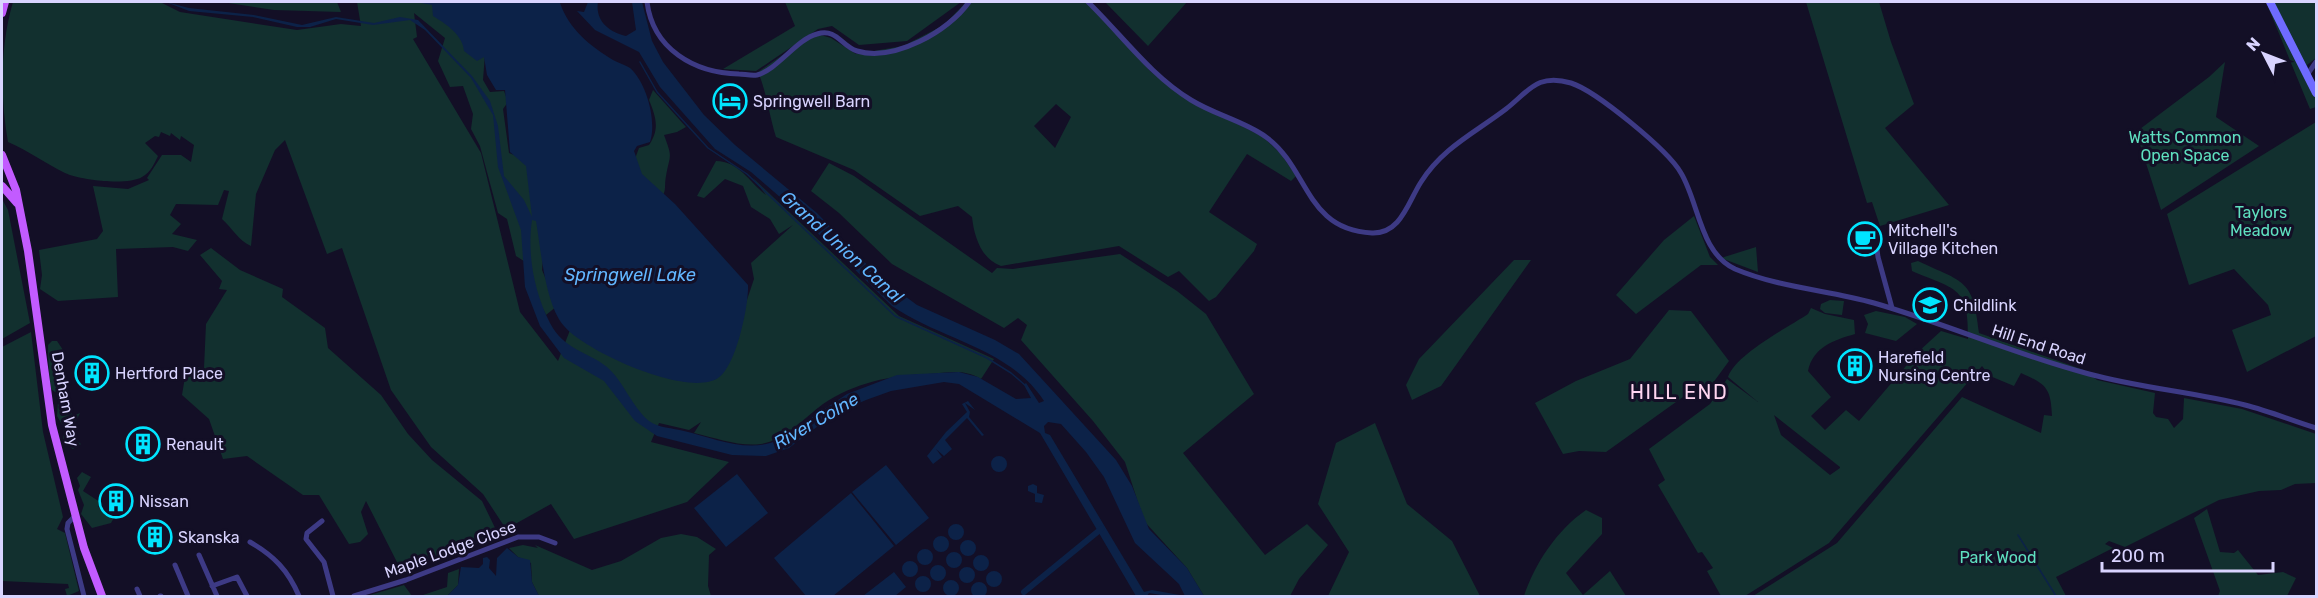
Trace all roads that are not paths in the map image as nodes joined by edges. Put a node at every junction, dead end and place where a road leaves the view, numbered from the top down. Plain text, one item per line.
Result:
1 (6, 2) edge
2 (647, 2) edge
3 (969, 2) edge
4 (1088, 2) edge
5 (2270, 2) edge
6 (2, 13) edge
7 (2316, 62) edge
8 (2307, 75) junction
9 (2316, 93) edge
10 (2, 155) edge
11 (2, 187) edge
12 (17, 204) junction
13 (1874, 228) dead end
14 (1892, 308) junction
15 (2316, 428) edge
16 (75, 516) junction
17 (322, 521) dead end
18 (250, 542) dead end
19 (555, 543) dead end
20 (199, 555) dead end
21 (175, 565) dead end
22 (212, 586) junction
23 (137, 589) dead end
24 (84, 597) edge
25 (102, 597) edge
26 (140, 597) edge
27 (188, 597) edge
28 (217, 597) edge
29 (247, 597) edge
30 (299, 597) edge
31 (333, 597) edge
32 (354, 597) edge

1 - 6 main road
2 - 3 street
4 - 14 street, Hill End Road
5 - 8 street
7 - 8 street
8 - 9 street
10 - 12 main road, Denham Way
11 - 12 main road, Denham Way
12 - 16 main road, Denham Way
13 - 14 street
14 - 15 street, Hill End Road
16 - 24 street
16 - 25 main road, Denham Way
17 - 31 street
18 - 30 street
19 - 32 street, Maple Lodge Close
20 - 22 street
21 - 27 street
22 - 28 street
22 - 29 street
23 - 26 street

